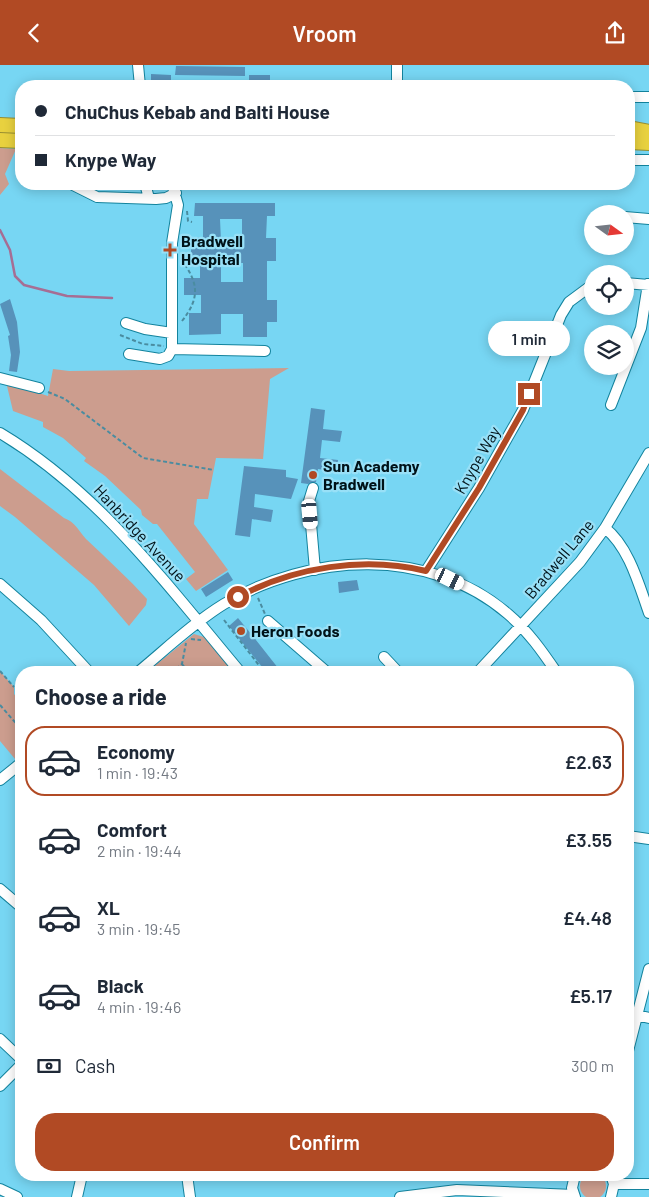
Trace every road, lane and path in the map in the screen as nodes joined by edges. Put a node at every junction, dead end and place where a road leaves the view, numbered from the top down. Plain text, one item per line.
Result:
1 (138, 65) edge
2 (396, 65) edge
3 (139, 80) edge
4 (397, 80) edge
5 (635, 97) edge
6 (649, 97) edge
7 (0, 125) edge
8 (15, 126) edge
9 (635, 128) edge
10 (649, 128) edge
11 (635, 129) edge
12 (649, 132) edge
13 (0, 141) edge
14 (15, 141) edge
15 (635, 142) edge
16 (649, 143) edge
17 (635, 160) edge
18 (649, 160) edge
19 (83, 190) edge
20 (147, 190) edge
21 (173, 190) edge
22 (174, 190) edge
23 (149, 198) junction
24 (634, 218) edge
25 (649, 219) edge
26 (634, 283) edge
27 (648, 284) edge
28 (584, 291) edge
29 (126, 323) dead end
30 (172, 333) junction
31 (172, 349) junction
32 (265, 351) dead end
33 (129, 354) dead end
34 (0, 378) edge
35 (40, 388) joint
36 (611, 405) dead end
37 (0, 433) edge
38 (649, 453) edge
39 (214, 469) dead end
40 (314, 488) dead end
41 (606, 527) junction
42 (315, 570) junction
43 (426, 571) junction
44 (0, 583) edge
45 (254, 589) junction
46 (649, 613) edge
47 (224, 620) dead end
48 (268, 621) joint
49 (199, 623) junction
50 (521, 626) junction
51 (194, 634) dead end
52 (187, 639) junction
53 (207, 641) dead end
54 (179, 646) dead end
55 (384, 657) dead end
56 (182, 664) joint
57 (84, 666) edge
58 (146, 666) edge
59 (180, 666) edge
60 (235, 666) edge
61 (260, 666) edge
62 (320, 666) edge
63 (392, 666) edge
64 (484, 666) edge
65 (552, 666) edge
66 (0, 671) edge
67 (14, 687) dead end
68 (0, 705) edge
69 (15, 722) edge
70 (15, 768) edge
71 (0, 780) edge
72 (634, 837) edge
73 (649, 839) edge
74 (0, 889) edge
75 (15, 902) edge
76 (649, 969) edge
77 (636, 1015) junction
78 (649, 1018) edge
79 (634, 1024) edge
80 (0, 1039) edge
81 (15, 1053) edge
82 (15, 1071) edge
83 (0, 1086) edge
84 (81, 1181) edge
85 (188, 1181) edge
86 (574, 1181) edge
87 (612, 1181) edge
88 (630, 1181) edge
89 (649, 1183) edge
90 (0, 1189) edge
91 (574, 1196) edge
92 (18, 1197) edge
93 (77, 1197) edge
94 (190, 1197) edge
95 (400, 1197) edge
96 (611, 1197) edge

1 - 3 street
2 - 4 street
5 - 6 street
7 - 8 highway
9 - 10 highway
11 - 12 highway
13 - 14 highway
15 - 16 highway
17 - 18 street
19 - 23 street
20 - 23 street
21 - 23 street
22 - 30 street
24 - 25 street
26 - 27 street
27 - 36 street
28 - 43 street, Knype Way
29 - 30 street
30 - 31 street
31 - 32 street
31 - 33 street
34 - 35 street
35 - 39 path
37 - 49 street, Hanbridge Avenue
38 - 41 street, Bradwell Lane
40 - 42 street
41 - 46 street
41 - 50 street, Bradwell Lane
42 - 43 street
42 - 45 street
43 - 50 street
44 - 57 street
45 - 48 path
45 - 49 street
47 - 61 path
48 - 62 street
49 - 58 street
49 - 60 street, Hanbridge Avenue
50 - 64 street, Bradwell Lane
50 - 65 street
51 - 52 path
52 - 53 path
52 - 54 path
52 - 56 path
55 - 63 street
56 - 59 path
66 - 67 path
68 - 69 path
70 - 71 street
72 - 73 street
74 - 75 street
76 - 77 street
77 - 78 street
77 - 79 street
80 - 81 street
82 - 83 street
84 - 93 street
85 - 94 street
86 - 91 street
87 - 96 street
88 - 89 street
90 - 92 street
91 - 95 street

